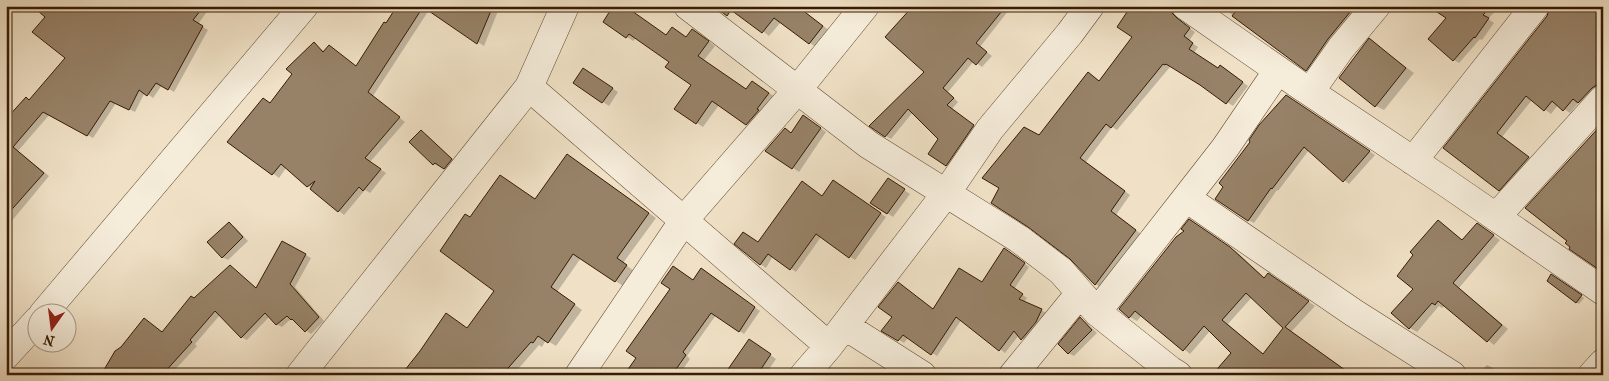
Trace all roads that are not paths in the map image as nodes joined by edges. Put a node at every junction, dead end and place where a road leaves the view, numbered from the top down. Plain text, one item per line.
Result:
1 (304, 6) edge
2 (565, 6) edge
3 (688, 6) edge
4 (865, 6) edge
5 (1090, 6) edge
6 (1186, 6) edge
7 (1376, 6) edge
8 (1535, 6) edge
9 (1223, 16) edge
10 (1278, 70) junction
11 (530, 87) junction
12 (798, 89) junction
13 (1310, 92) junction
14 (1603, 99) edge
15 (1413, 161) junction
16 (947, 192) junction
17 (1186, 198) junction
18 (1496, 217) junction
19 (684, 220) junction
20 (1603, 291) edge
21 (1089, 302) junction
22 (51, 304) edge
23 (28, 331) edge
24 (837, 336) junction
25 (6, 355) edge
26 (1603, 363) edge
27 (300, 375) edge
28 (579, 375) edge
29 (804, 375) edge
30 (922, 375) edge
31 (1013, 375) edge
32 (1178, 375) edge
33 (1452, 375) edge
34 (1592, 375) edge

1 - 22 street
2 - 11 street
3 - 12 street
4 - 12 street
5 - 16 street
6 - 9 street
7 - 13 street
8 - 15 street
9 - 10 street
10 - 13 street
10 - 17 street
11 - 19 street
11 - 27 street
12 - 16 street
12 - 19 street
13 - 15 street
14 - 18 street
15 - 18 street
16 - 21 street
16 - 24 street
17 - 21 street
17 - 33 street
18 - 20 street
19 - 24 street
19 - 28 street
21 - 31 street
21 - 32 street
23 - 25 street
24 - 29 street
24 - 30 street
26 - 34 street

